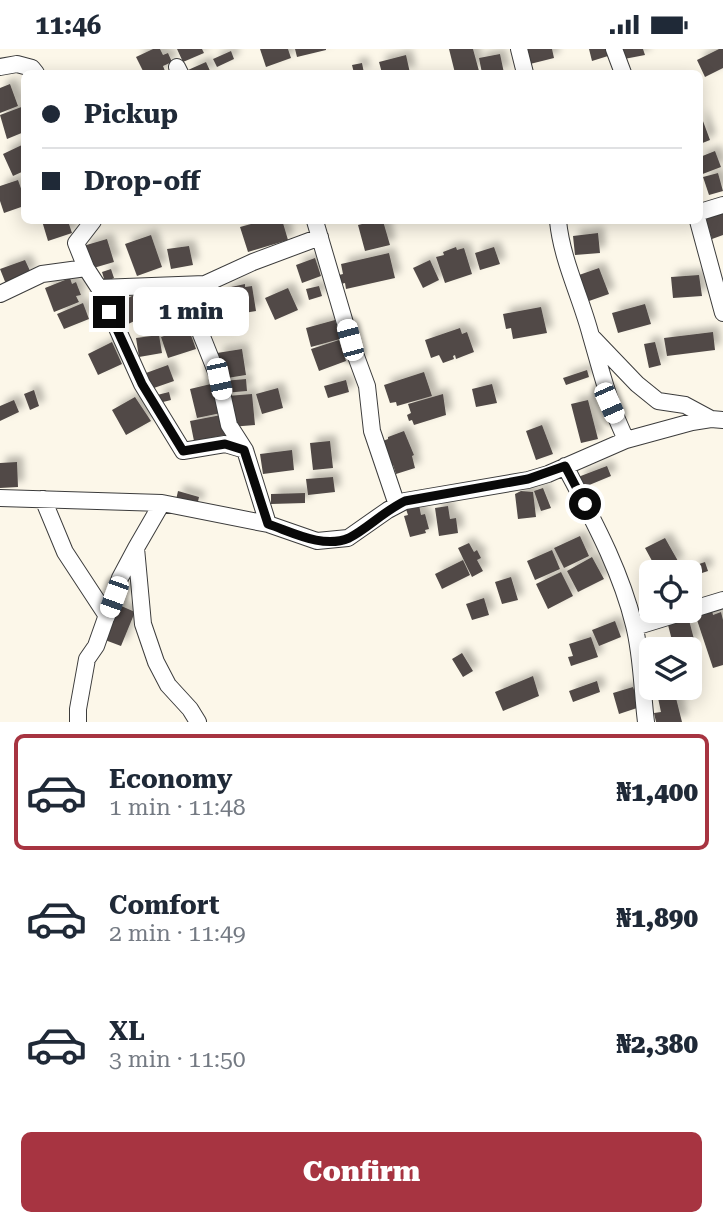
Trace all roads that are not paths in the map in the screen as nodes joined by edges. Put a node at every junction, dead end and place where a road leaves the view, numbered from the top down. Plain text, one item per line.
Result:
1 (519, 49) edge
2 (614, 49) edge
3 (0, 67) edge
4 (34, 70) edge
5 (524, 70) edge
6 (622, 70) edge
7 (723, 205) edge
8 (703, 211) edge
9 (91, 224) edge
10 (316, 224) edge
11 (558, 224) edge
12 (699, 224) edge
13 (320, 237) junction
14 (86, 268) junction
15 (205, 284) junction
16 (99, 288) junction
17 (0, 294) edge
18 (723, 313) edge
19 (591, 336) junction
20 (717, 420) edge
21 (626, 440) junction
22 (244, 450) junction
23 (565, 466) junction
24 (0, 498) edge
25 (43, 499) junction
26 (162, 503) junction
27 (397, 505) junction
28 (268, 524) junction
29 (136, 548) junction
30 (723, 600) edge
31 (702, 606) edge
32 (107, 616) junction
33 (647, 623) edge
34 (635, 627) junction
35 (78, 722) edge
36 (198, 722) edge
37 (646, 722) edge

1 - 5 street
2 - 6 street
3 - 4 street
7 - 8 street
9 - 14 street
10 - 13 street
11 - 19 street
12 - 18 street
13 - 15 street
13 - 27 street
14 - 16 street
14 - 17 street
15 - 16 street
15 - 22 street
16 - 22 street
19 - 20 street
19 - 21 street
20 - 21 street
21 - 23 street
22 - 28 street
23 - 27 street
23 - 34 street
24 - 25 street
25 - 26 street
25 - 32 street
26 - 28 street
26 - 29 street
27 - 28 street
29 - 32 street
29 - 36 street
30 - 31 street
32 - 35 street
33 - 34 street
34 - 37 street

